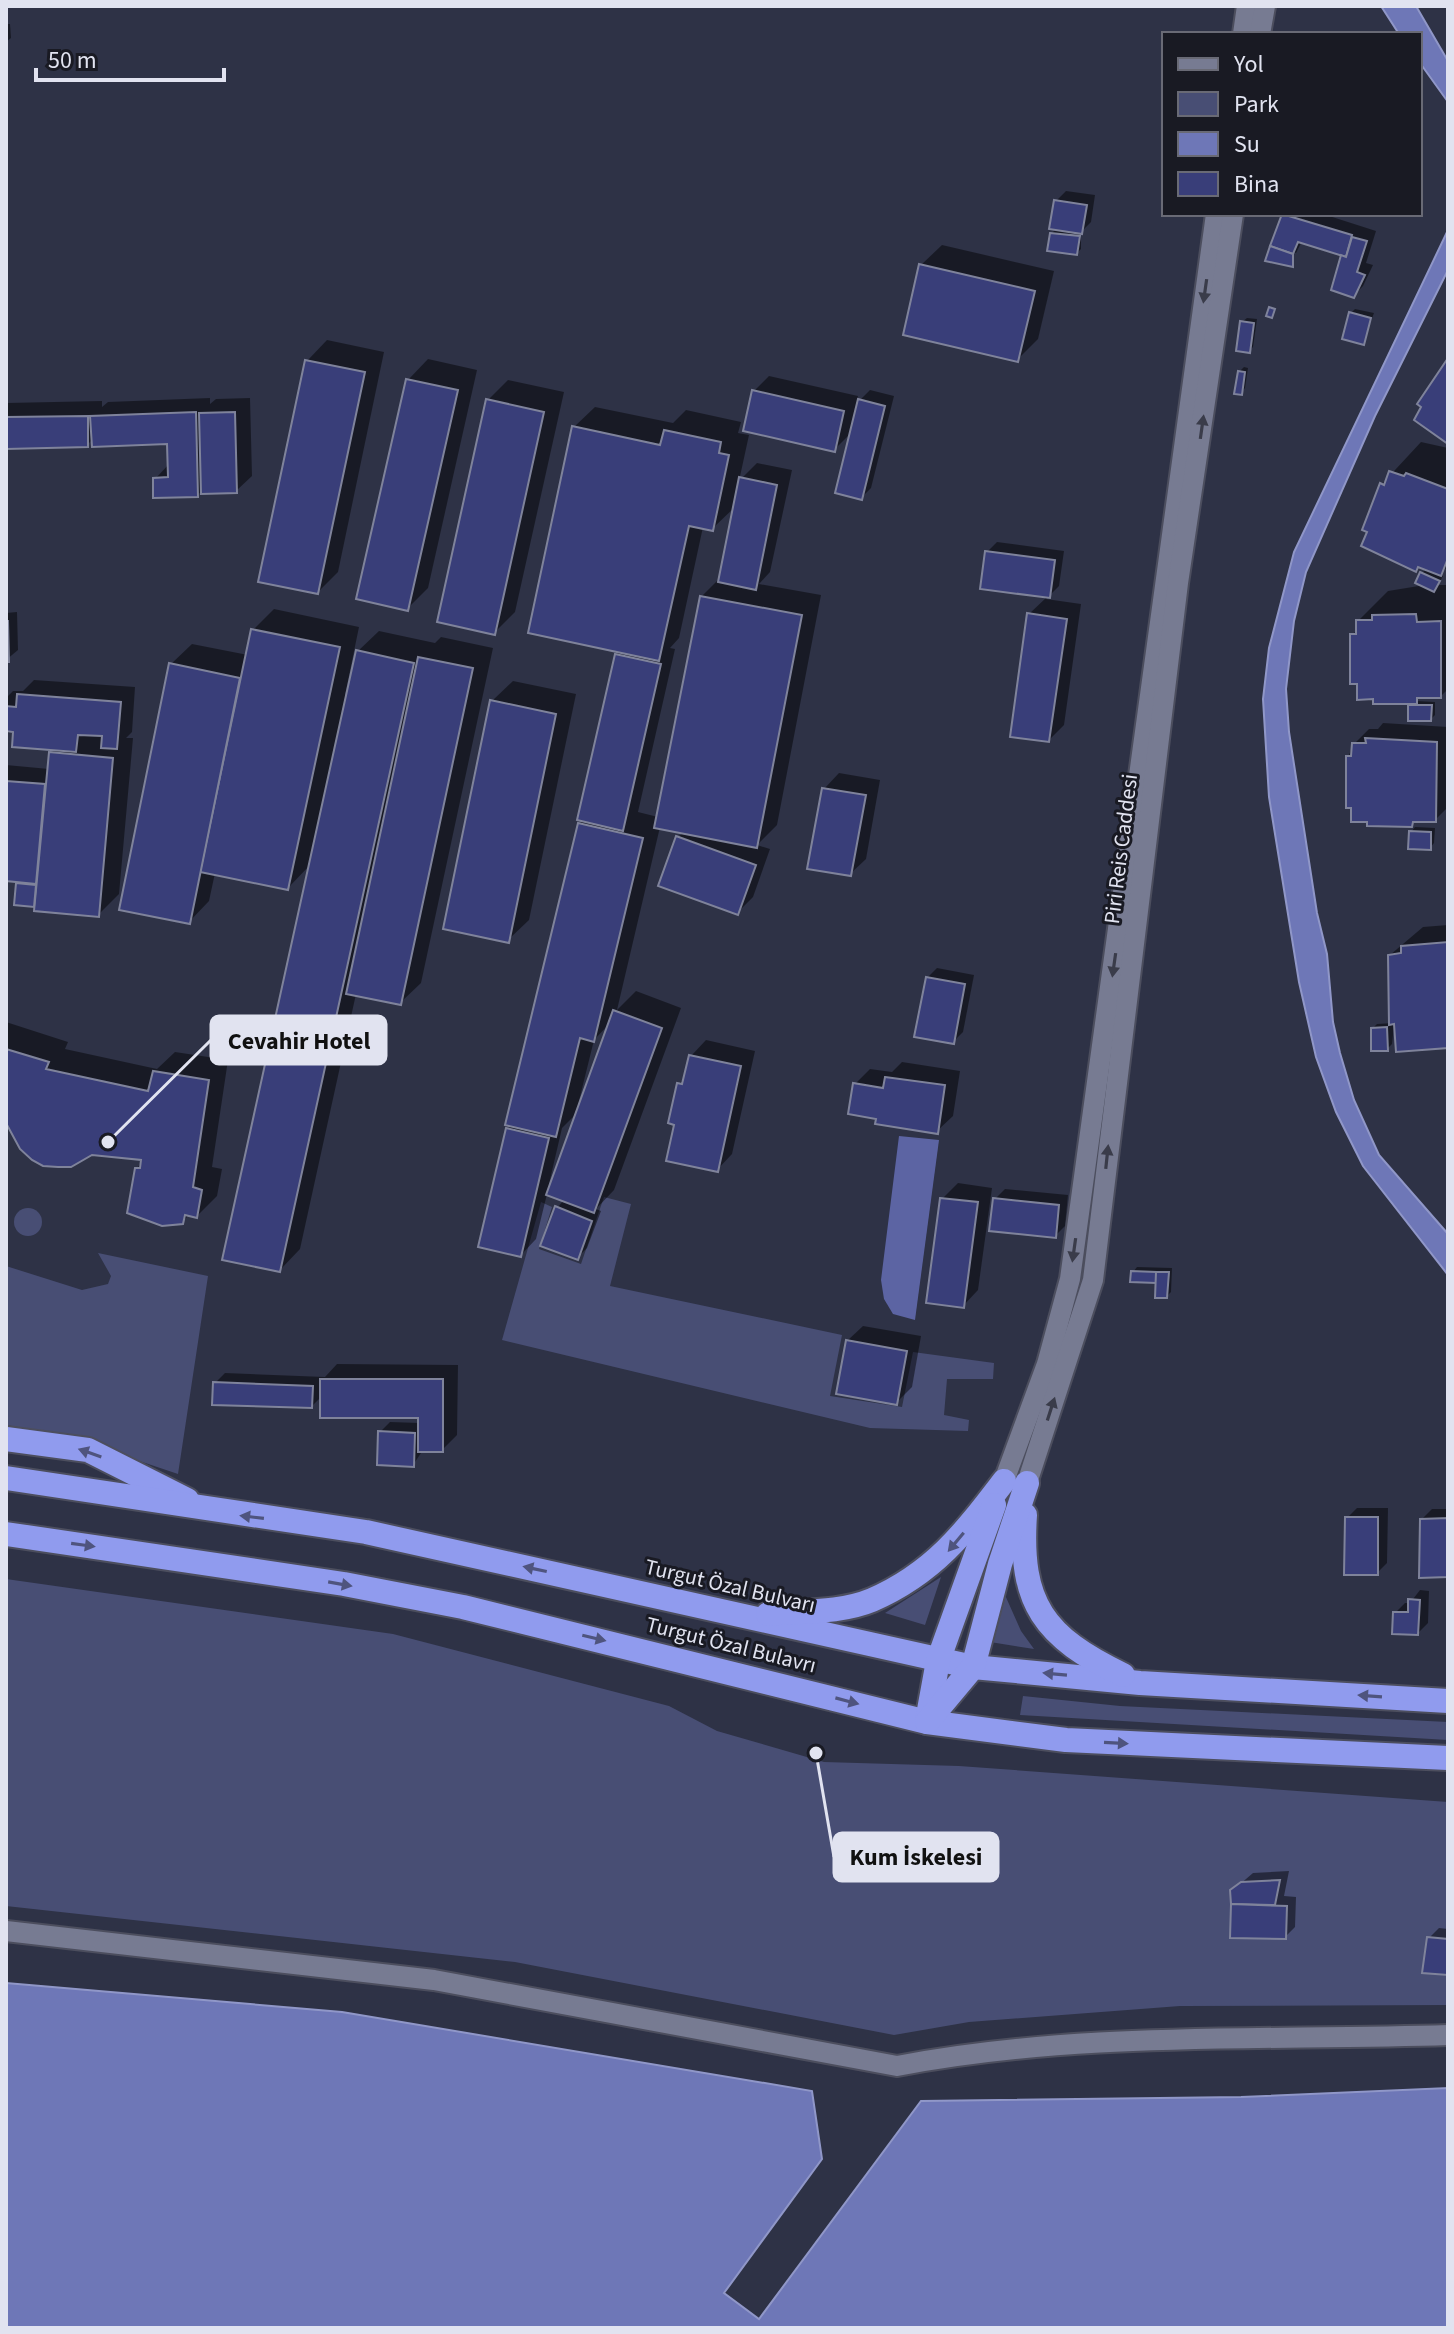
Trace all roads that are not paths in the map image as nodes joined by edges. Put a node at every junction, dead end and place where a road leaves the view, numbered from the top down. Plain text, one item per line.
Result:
1 (1247, 6) edge
2 (1265, 6) edge
3 (1243, 32) edge
4 (1260, 32) edge
5 (1216, 216) edge
6 (1233, 216) edge
7 (6, 1439) edge
8 (6, 1478) edge
9 (1015, 1482) junction
10 (211, 1512) junction
11 (6, 1534) edge
12 (748, 1615) junction
13 (938, 1661) junction
14 (973, 1667) junction
15 (1140, 1683) junction
16 (1448, 1701) edge
17 (927, 1722) junction
18 (1448, 1758) edge
19 (6, 1931) edge
20 (1448, 2035) edge

1 - 3 main road
2 - 4 main road
5 -> 9 main road, Piri Reis Caddesi
9 -> 6 main road, Piri Reis Caddesi
10 -> 7 highway
8 - 10 highway, Turgut Özal Bulvarı
9 -> 12 highway
9 - 13 highway
9 - 14 highway
9 - 15 highway
12 -> 10 highway, Turgut Özal Bulvarı
11 -> 17 highway, Turgut Özal Bulavrı
12 - 13 highway, Turgut Özal Bulvarı
13 - 14 highway, Turgut Özal Bulvarı
13 - 17 highway
15 -> 14 highway, Turgut Özal Bulvarı
14 - 17 highway
16 -> 15 highway, Turgut Özal Bulvarı
17 -> 18 highway, Turgut Özal Bulavrı
19 - 20 main road

